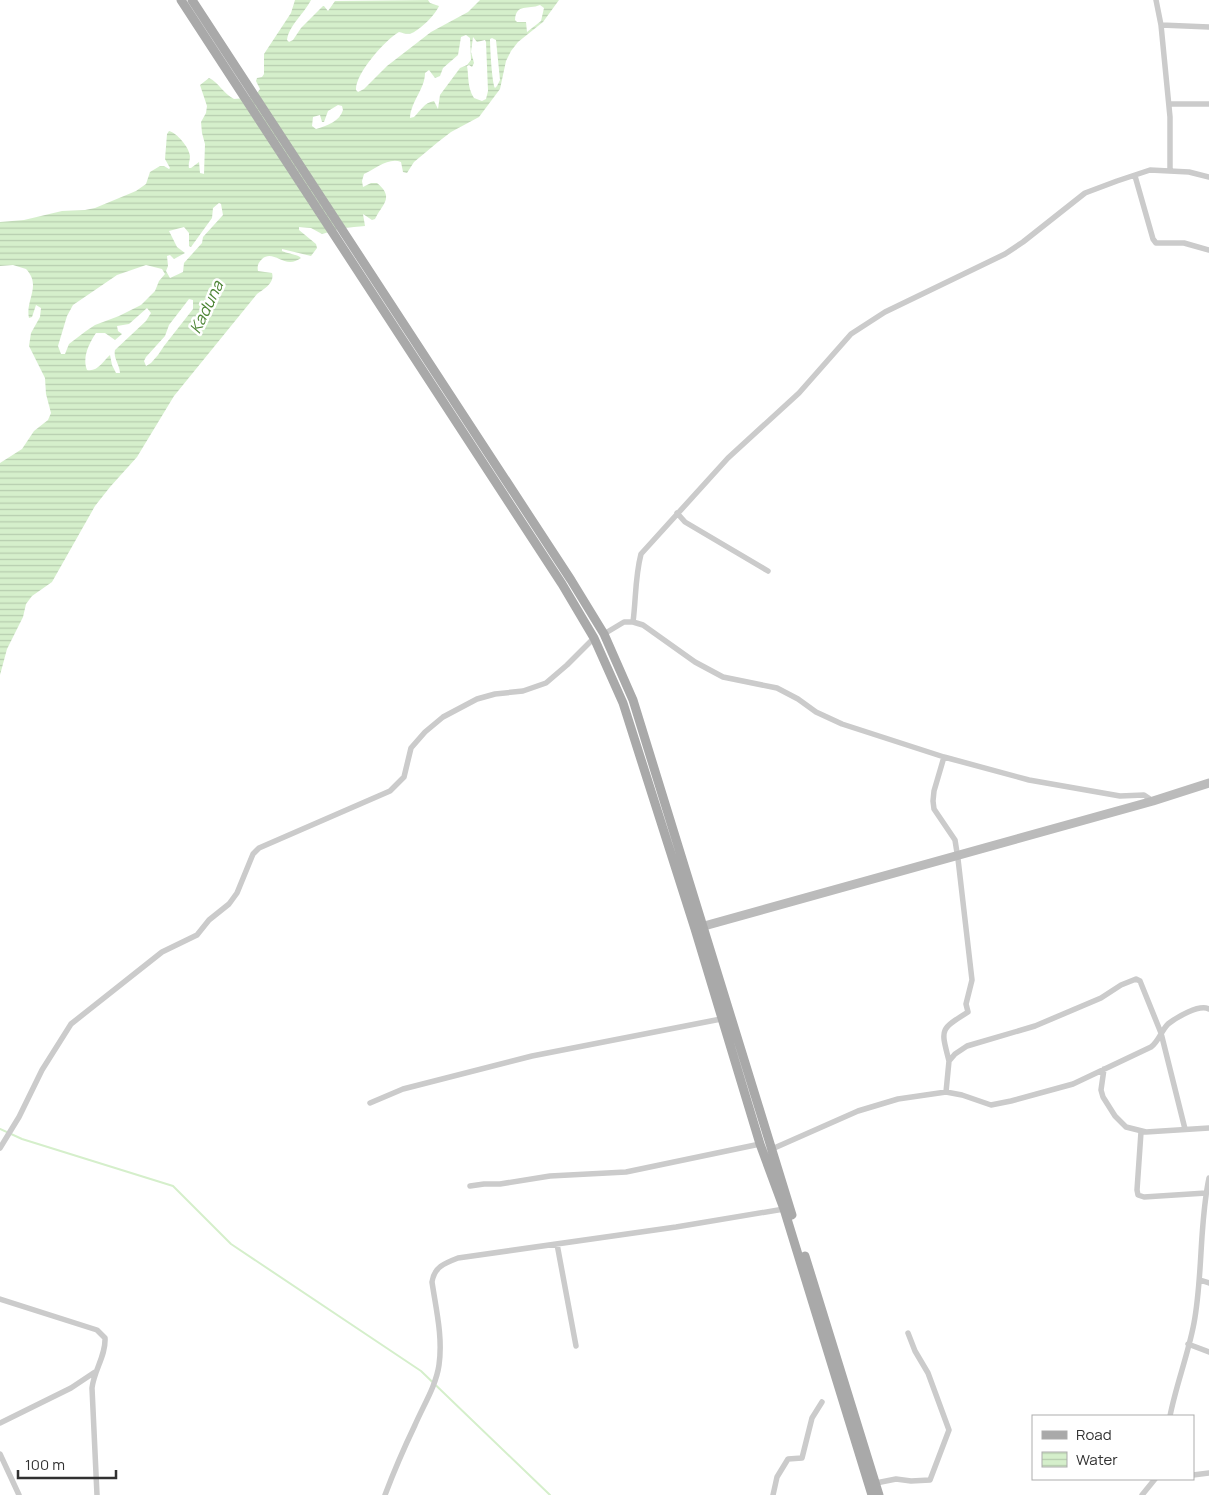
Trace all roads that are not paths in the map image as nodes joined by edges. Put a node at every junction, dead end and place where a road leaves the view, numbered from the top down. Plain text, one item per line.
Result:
1 (181, 0) edge
2 (192, 0) edge
3 (1156, 0) edge
4 (1160, 25) junction
5 (1209, 27) edge
6 (226, 61) junction
7 (1169, 104) junction
8 (1209, 104) edge
9 (1170, 170) junction
10 (1134, 176) junction
11 (1209, 177) edge
12 (346, 244) junction
13 (1209, 250) edge
14 (677, 513) junction
15 (768, 571) dead end
16 (633, 622) junction
17 (604, 634) junction
18 (594, 638) junction
19 (944, 758) junction
20 (1209, 783) edge
21 (1153, 801) junction
22 (958, 856) junction
23 (699, 928) junction
24 (1209, 1009) edge
25 (722, 1019) junction
26 (1160, 1033) junction
27 (949, 1062) junction
28 (1104, 1069) junction
29 (946, 1092) junction
30 (370, 1103) dead end
31 (1209, 1128) edge
32 (1185, 1129) junction
33 (1141, 1132) junction
34 (760, 1144) junction
35 (0, 1148) edge
36 (772, 1149) junction
37 (1209, 1178) edge
38 (470, 1186) dead end
39 (1206, 1193) junction
40 (784, 1210) junction
41 (1206, 1227) edge
42 (557, 1244) junction
43 (1200, 1280) junction
44 (1209, 1283) edge
45 (0, 1300) edge
46 (908, 1333) dead end
47 (1188, 1344) junction
48 (576, 1346) dead end
49 (1209, 1352) edge
50 (95, 1372) junction
51 (822, 1402) dead end
52 (1170, 1415) edge
53 (0, 1423) edge
54 (0, 1454) edge
55 (1209, 1473) edge
56 (1194, 1475) edge
57 (1154, 1480) edge
58 (876, 1484) junction
59 (19, 1495) edge
60 (97, 1495) edge
61 (385, 1495) edge
62 (773, 1495) edge
63 (872, 1495) edge
64 (879, 1495) edge
65 (1142, 1495) edge

1 - 6 main road
2 - 6 main road
3 - 4 street
4 - 5 street
4 - 7 street
6 - 12 main road
7 - 8 street
7 - 9 street
9 - 10 street
9 - 11 street
10 - 13 street
10 - 14 street
12 - 17 main road
12 - 18 main road
14 - 15 street
14 - 16 street
16 - 17 street
16 - 19 street
17 - 23 main road
18 - 23 main road
18 - 35 street
19 - 21 street
19 - 22 street
20 - 21 main road
21 - 22 main road
22 - 23 main road
22 - 27 street
23 - 25 main road
23 - 36 main road
24 - 26 street
25 - 30 street
25 - 34 main road
26 - 27 street
26 - 28 street
26 - 32 street
27 - 29 street
28 - 29 street
28 - 33 street
29 - 36 street
31 - 32 street
32 - 33 street
33 - 39 street
34 - 38 street
34 - 40 main road
36 - 58 main road
37 - 39 street
39 - 41 street
40 - 42 street
40 - 63 main road
41 - 43 street
42 - 48 street
42 - 61 street
43 - 44 street
43 - 47 street
45 - 50 street
46 - 58 street
47 - 49 street
47 - 52 street
50 - 53 street
50 - 60 street
51 - 62 street
54 - 59 street
55 - 56 street
57 - 65 street
58 - 64 main road

